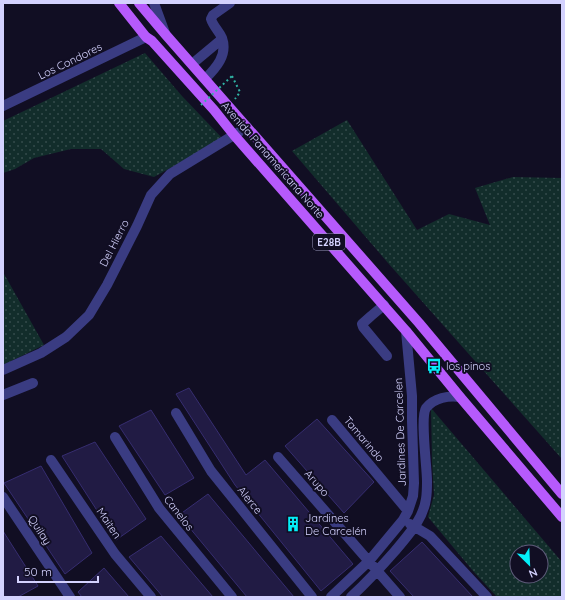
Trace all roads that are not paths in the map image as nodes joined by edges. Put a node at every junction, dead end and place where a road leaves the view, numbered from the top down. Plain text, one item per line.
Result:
1 (119, 3) edge
2 (139, 3) edge
3 (154, 3) edge
4 (230, 3) edge
5 (166, 35) junction
6 (146, 37) junction
7 (222, 39) junction
8 (192, 64) junction
9 (205, 80) junction
10 (3, 106) edge
11 (247, 127) junction
12 (234, 134) junction
13 (384, 305) junction
14 (406, 330) junction
15 (387, 356) dead end
16 (3, 370) edge
17 (33, 383) dead end
18 (3, 395) edge
19 (460, 397) junction
20 (176, 413) dead end
21 (332, 420) dead end
22 (115, 437) dead end
23 (278, 457) dead end
24 (51, 460) dead end
25 (562, 494) edge
26 (3, 497) edge
27 (406, 516) junction
28 (562, 517) edge
29 (415, 528) junction
30 (369, 562) junction
31 (378, 572) junction
32 (70, 597) edge
33 (151, 597) edge
34 (232, 597) edge
35 (312, 597) edge
36 (331, 597) edge
37 (351, 597) edge
38 (400, 597) edge
39 (487, 597) edge

1 - 6 main road, Avenida Panamericana Norte / E28B
2 - 5 main road, Avenida Panamericana Norte / E28B
3 - 5 street
4 - 7 street
5 - 8 main road, Avenida Panamericana Norte / E28B
6 - 10 street, Los Condores
6 - 12 main road, Avenida Panamericana Norte / E28B
7 - 8 street
7 - 9 street
8 - 9 main road, Avenida Panamericana Norte / E28B
9 - 11 main road, Avenida Panamericana Norte / E28B
11 - 12 street, Del Hierro
11 - 25 main road, Avenida Panamericana Norte / E28B
12 - 13 main road, Avenida Panamericana Norte / E28B
12 - 16 street, Del Hierro
13 - 14 main road, Avenida Panamericana Norte / E28B
13 - 15 street
14 - 19 main road, Avenida Panamericana Norte / E28B
14 - 27 street, Jardines De Carcelen
17 - 18 street
19 - 28 main road, Avenida Panamericana Norte / E28B
19 - 29 street
20 - 35 street, Alerce
21 - 27 street, Tamarindo
22 - 34 street, Canelos
23 - 30 street, Arupo
24 - 33 street, Maiten
26 - 32 street, Quilay
27 - 29 street, Tamarindo
27 - 30 street, Jardines De Carcelen
29 - 31 street
29 - 39 street, Tamarindo
30 - 31 street, Arupo
30 - 36 street, Jardines De Carcelen
31 - 37 street
31 - 38 street, Arupo

